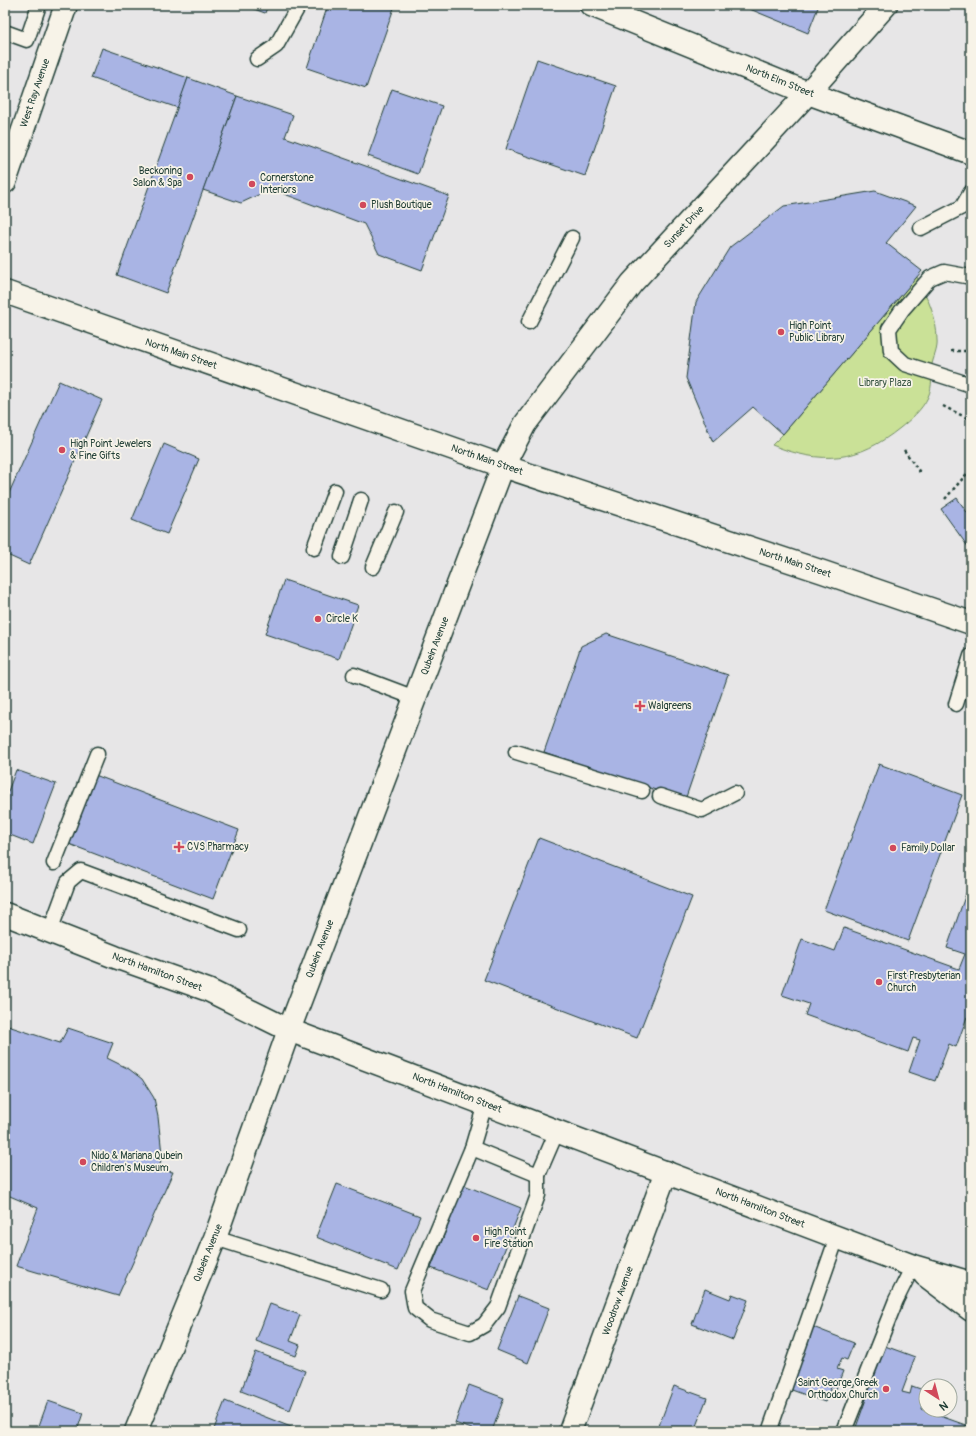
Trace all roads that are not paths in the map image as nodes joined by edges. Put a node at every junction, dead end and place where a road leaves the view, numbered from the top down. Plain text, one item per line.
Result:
1 (39, 5) edge
2 (66, 5) edge
3 (299, 5) edge
4 (591, 5) edge
5 (880, 7) edge
6 (5, 32) edge
7 (257, 59) dead end
8 (808, 93) junction
9 (971, 153) edge
10 (5, 182) edge
11 (971, 192) edge
12 (921, 228) dead end
13 (572, 238) dead end
14 (971, 277) edge
15 (5, 292) edge
16 (529, 322) dead end
17 (968, 384) dead end
18 (503, 466) junction
19 (335, 491) dead end
20 (362, 500) dead end
21 (396, 512) dead end
22 (314, 548) dead end
23 (342, 556) dead end
24 (373, 567) dead end
25 (971, 623) edge
26 (971, 656) edge
27 (354, 674) dead end
28 (415, 698) junction
29 (956, 704) dead end
30 (516, 752) dead end
31 (97, 754) dead end
32 (642, 791) dead end
33 (735, 793) dead end
34 (660, 796) dead end
35 (54, 863) dead end
36 (5, 914) edge
37 (239, 930) dead end
38 (50, 931) junction
39 (289, 1030) junction
40 (485, 1104) junction
41 (557, 1131) junction
42 (472, 1148) junction
43 (666, 1172) junction
44 (538, 1175) junction
45 (836, 1237) junction
46 (215, 1238) junction
47 (913, 1266) junction
48 (971, 1284) edge
49 (381, 1290) dead end
50 (971, 1310) edge
51 (136, 1431) edge
52 (570, 1431) edge
53 (770, 1431) edge
54 (844, 1431) edge

1 - 6 lane
2 - 10 street, West Ray Avenue
3 - 7 lane
4 - 8 street, North Elm Street
5 - 8 street, Sunset Drive
8 - 9 street, North Elm Street
8 - 18 street, Sunset Drive
11 - 12 lane
13 - 16 lane
14 - 17 lane
15 - 18 street, North Main Street
18 - 25 street, North Main Street
18 - 28 street, Qubein Avenue
19 - 22 lane
20 - 23 lane
21 - 24 lane
26 - 29 lane
27 - 28 lane
28 - 39 street, Qubein Avenue
30 - 32 lane
31 - 35 lane
33 - 34 lane
36 - 38 street, North Hamilton Street
37 - 38 lane
38 - 39 street, North Hamilton Street
39 - 40 street, North Hamilton Street
39 - 46 street, Qubein Avenue
40 - 41 street, North Hamilton Street
40 - 42 lane
41 - 43 street, North Hamilton Street
41 - 44 lane
42 - 44 lane
42 - 44 lane
43 - 45 street, North Hamilton Street
43 - 52 street, Woodrow Avenue
45 - 47 street, North Hamilton Street
45 - 53 lane
46 - 49 lane
46 - 51 street, Qubein Avenue
47 - 48 street, North Hamilton Street
47 - 50 street, North Hamilton Street
47 - 54 lane

